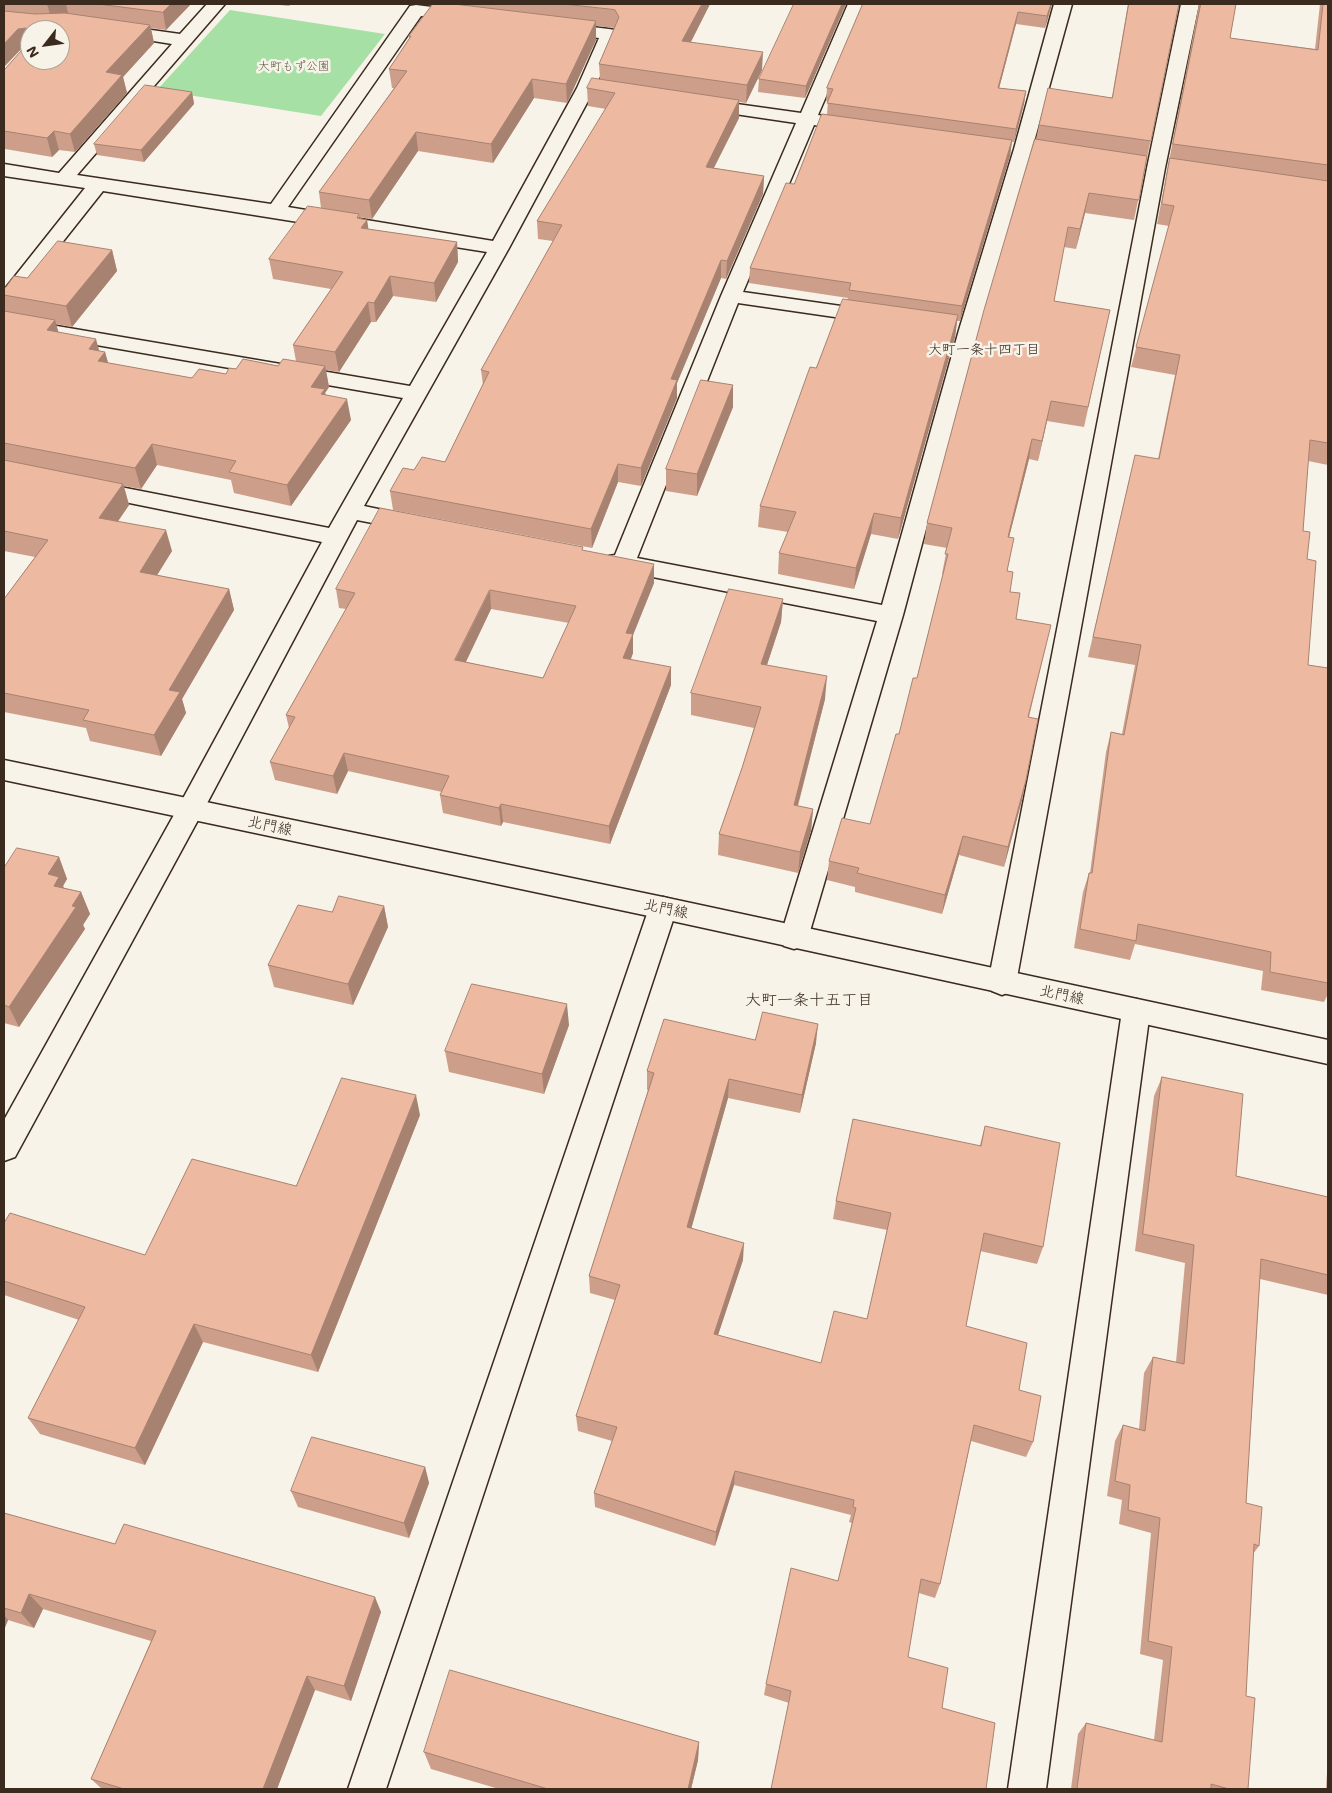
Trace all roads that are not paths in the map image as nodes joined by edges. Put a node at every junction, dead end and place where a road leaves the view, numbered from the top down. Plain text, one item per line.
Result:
1 (216, 4) edge
2 (857, 4) edge
3 (1063, 4) edge
4 (1190, 4) edge
5 (484, 18) edge
6 (541, 26) edge
7 (98, 28) edge
8 (184, 40) junction
9 (682, 101) edge
10 (808, 119) junction
11 (876, 129) edge
12 (4, 170) edge
13 (62, 180) junction
14 (97, 185) junction
15 (276, 211) junction
16 (499, 248) junction
17 (731, 296) junction
18 (4, 303) edge
19 (900, 320) edge
20 (4, 323) edge
21 (417, 394) junction
22 (72, 484) edge
23 (350, 511) junction
24 (438, 528) edge
25 (336, 537) junction
26 (594, 558) edge
27 (623, 563) junction
28 (891, 615) junction
29 (4, 770) edge
30 (191, 809) junction
31 (663, 908) junction
32 (794, 938) junction
33 (1002, 982) junction
34 (1136, 1011) junction
35 (1328, 1052) edge
36 (4, 1148) edge
37 (368, 1789) edge
38 (1027, 1789) edge

1 - 8 street
2 - 10 street
3 - 28 street
4 - 33 street
5 - 15 street
6 - 16 street
7 - 8 street
8 - 13 street
9 - 10 street
10 - 11 street
10 - 17 street
12 - 13 street
13 - 14 street
14 - 15 street
14 - 18 street
15 - 16 street
16 - 21 street
17 - 19 street
17 - 27 street
20 - 21 street
21 - 23 street
22 - 25 street
23 - 24 street
23 - 25 street
25 - 30 street
26 - 27 street
27 - 28 street
28 - 32 street
29 - 30 street, 北門線
30 - 31 street, 北門線
30 - 36 street
31 - 32 street, 北門線
31 - 37 street
32 - 33 street, 北門線
33 - 34 street, 北門線
34 - 35 street, 北門線
34 - 38 street

